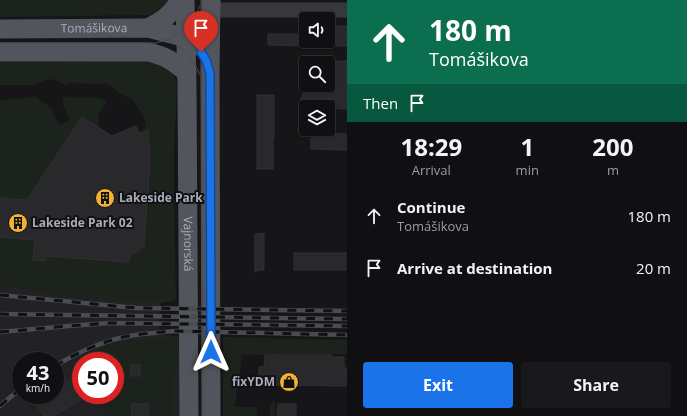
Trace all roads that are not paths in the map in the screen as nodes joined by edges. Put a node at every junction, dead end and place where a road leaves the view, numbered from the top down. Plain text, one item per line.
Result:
1 (180, 0) edge
2 (185, 0) edge
3 (211, 9) edge
4 (347, 10) edge
5 (148, 28) junction
6 (0, 29) edge
7 (187, 38) junction
8 (0, 52) edge
9 (148, 52) junction
10 (187, 73) junction
11 (210, 73) junction
12 (189, 416) edge
13 (211, 416) edge

1 - 5 main road
2 - 7 main road, Vajnorská
3 - 4 street
3 - 7 main road, Tomášikova
3 - 11 main road, Vajnorská
5 - 6 main road, Tomášikova
5 - 7 main road, Tomášikova
7 - 9 main road, Tomášikova
7 - 10 main road, Vajnorská
7 - 11 main road
8 - 9 main road, Tomášikova
9 - 10 main road, Tomášikova
10 - 12 main road, Vajnorská
11 - 13 main road, Vajnorská

